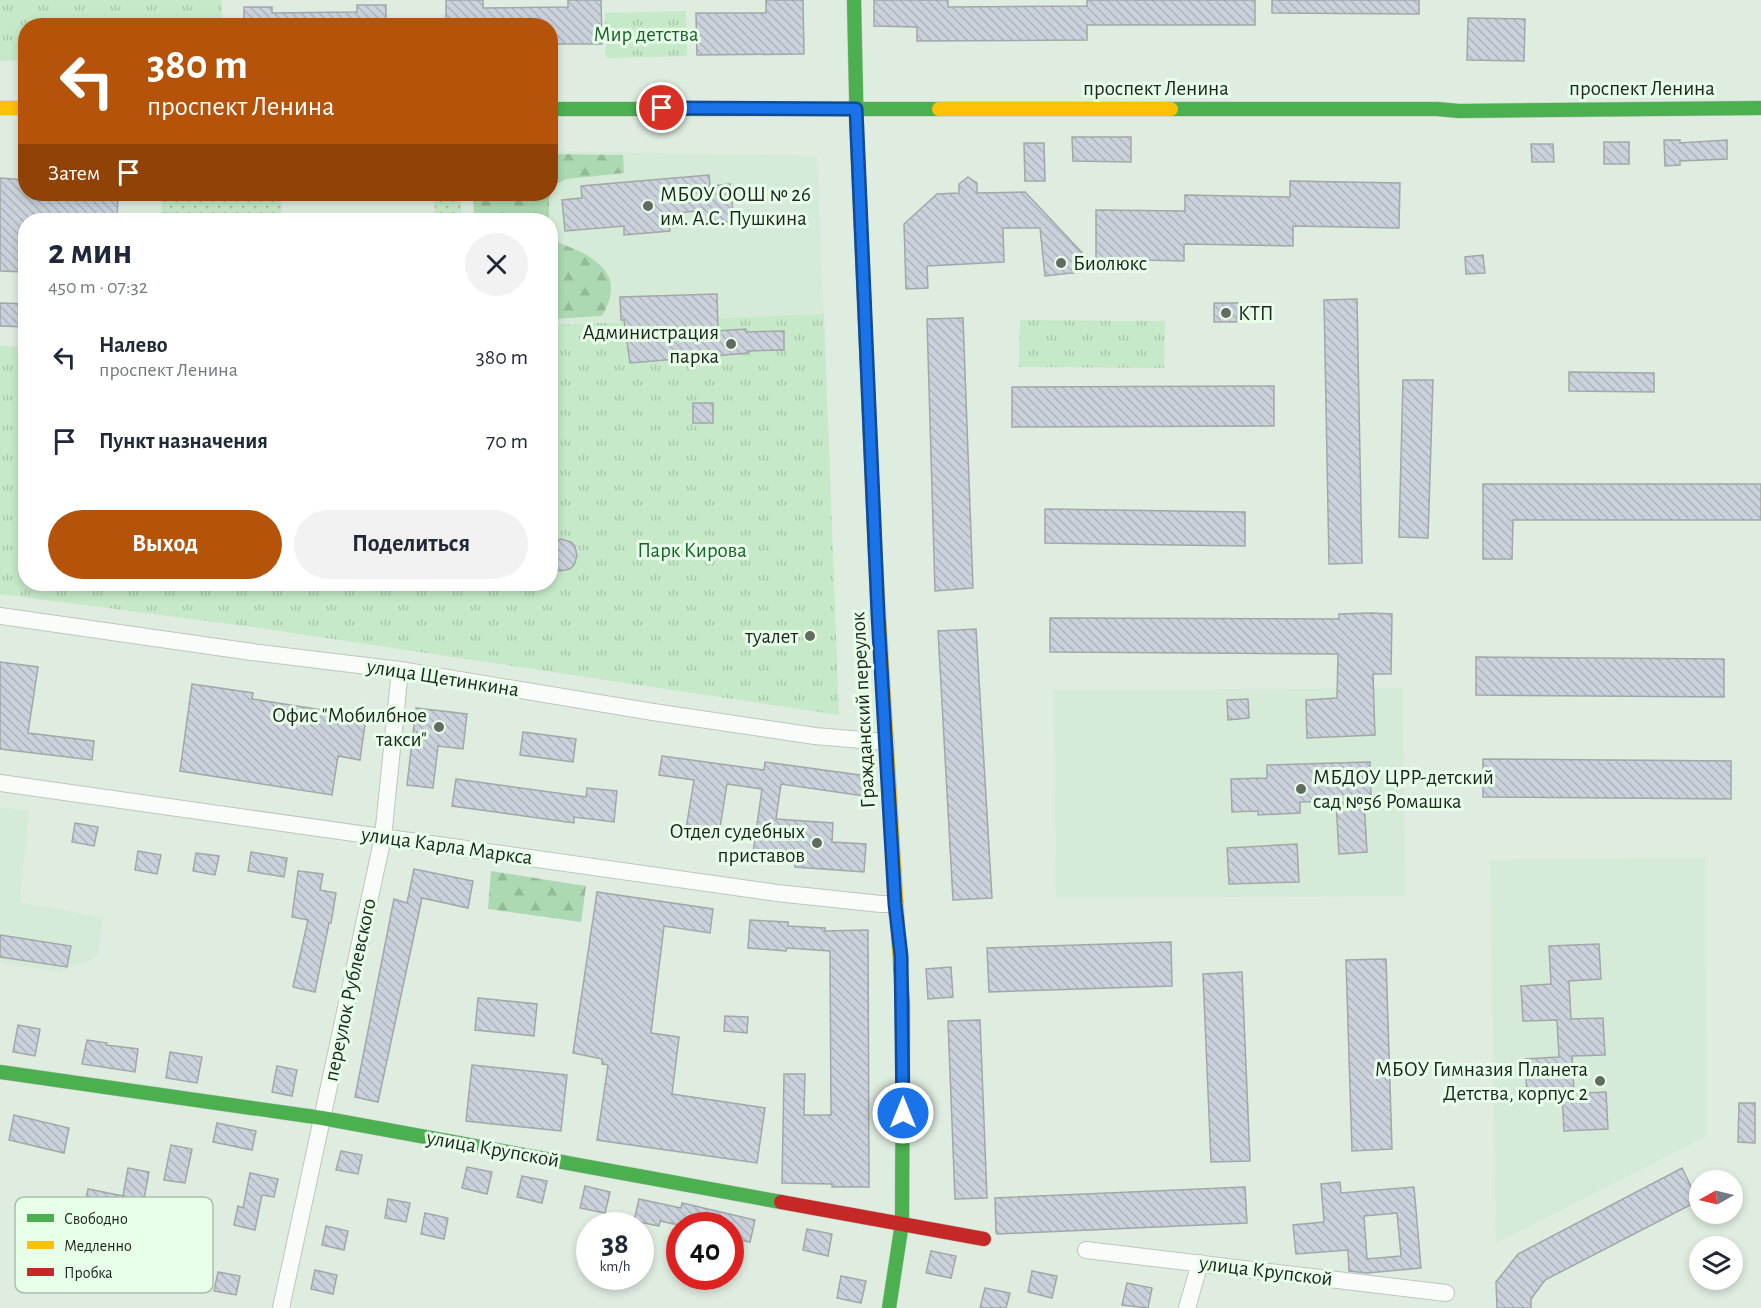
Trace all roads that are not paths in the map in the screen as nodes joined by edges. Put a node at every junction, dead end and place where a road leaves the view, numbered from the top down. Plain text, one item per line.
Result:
1 (854, 0) edge
2 (0, 108) edge
3 (18, 108) edge
4 (1761, 108) edge
5 (558, 109) edge
6 (856, 109) junction
7 (0, 616) edge
8 (400, 670) junction
9 (886, 742) junction
10 (0, 783) edge
11 (383, 837) junction
12 (895, 904) junction
13 (0, 1072) edge
14 (322, 1118) junction
15 (902, 1222) junction
16 (984, 1239) dead end
17 (1086, 1250) dead end
18 (1200, 1263) junction
19 (1446, 1293) dead end
20 (281, 1308) edge
21 (889, 1308) edge
22 (1187, 1308) edge

1 - 6 street, Гражданский переулок
2 - 3 street
4 - 6 street, проспект Ленина
5 - 6 street, проспект Ленина
6 - 9 street, Гражданский переулок
7 - 8 street, улица Щетинкина
8 - 9 street, улица Щетинкина
8 - 11 street, переулок Рублевского
9 - 12 street, Гражданский переулок
10 - 11 street, улица Карла Маркса
11 - 12 street, улица Карла Маркса
11 - 14 street, переулок Рублевского
12 - 15 street, Гражданский переулок
13 - 14 street, улица Крупской
14 - 15 street, улица Крупской
14 - 20 street, переулок Рублевского
15 - 16 street, улица Крупской
15 - 21 street, Гражданский переулок
17 - 18 street, улица Крупской
18 - 19 street, улица Крупской
18 - 22 street

